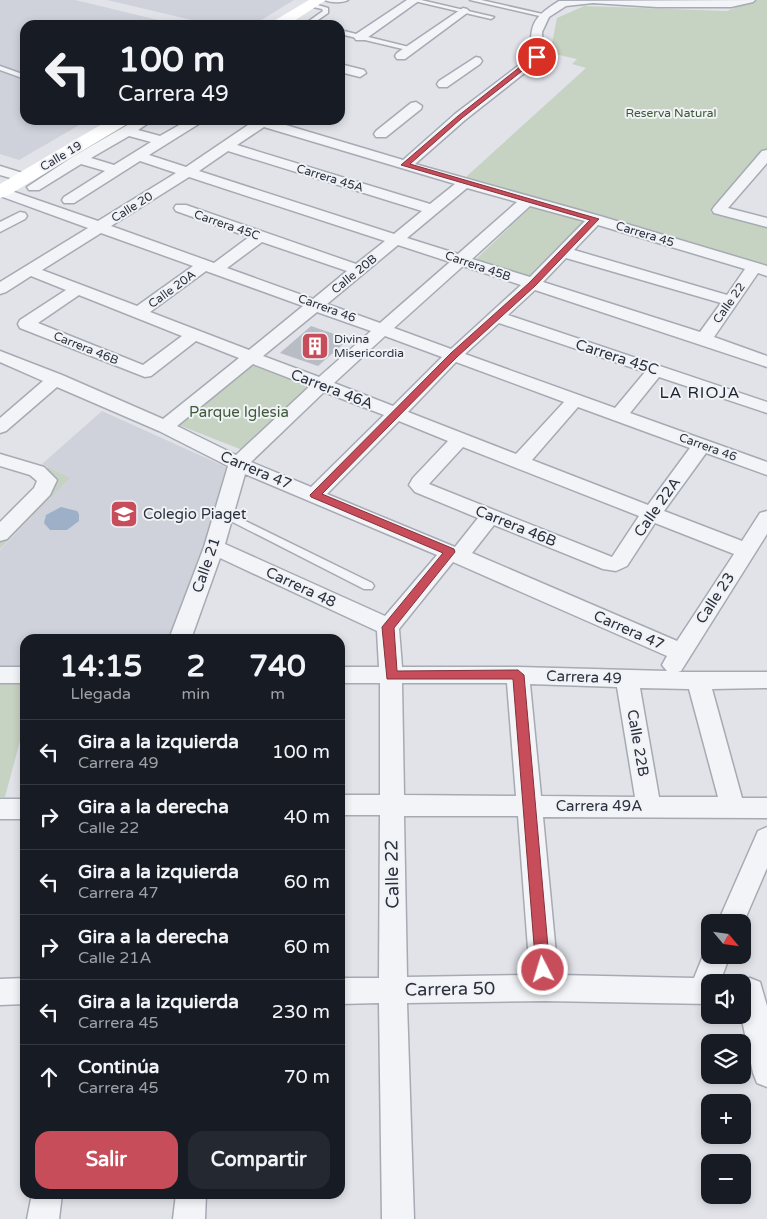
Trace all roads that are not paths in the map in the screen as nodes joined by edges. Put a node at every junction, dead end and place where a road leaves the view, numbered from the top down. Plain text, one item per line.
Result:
1 (328, 0) edge
2 (345, 0) edge
3 (414, 0) edge
4 (473, 0) edge
5 (547, 0) edge
6 (710, 0) edge
7 (750, 0) edge
8 (311, 2) edge
9 (564, 3) junction
10 (731, 4) junction
11 (463, 11) junction
12 (544, 15) junction
13 (491, 16) dead end
14 (272, 20) edge
15 (284, 20) edge
16 (314, 20) edge
17 (345, 33) edge
18 (360, 37) junction
19 (406, 52) joint
20 (476, 61) dead end
21 (0, 68) edge
22 (345, 69) edge
23 (360, 73) dead end
24 (20, 75) edge
25 (443, 84) dead end
26 (416, 106) dead end
27 (95, 125) edge
28 (189, 125) edge
29 (254, 125) edge
30 (272, 125) edge
31 (124, 126) edge
32 (381, 134) dead end
33 (97, 141) junction
34 (162, 141) junction
35 (227, 146) junction
36 (139, 156) junction
37 (79, 159) junction
38 (764, 161) edge
39 (405, 165) junction
40 (116, 170) junction
41 (189, 171) junction
42 (461, 182) junction
43 (9, 183) edge
44 (69, 200) dead end
45 (528, 200) junction
46 (181, 208) dead end
47 (434, 210) junction
48 (20, 216) dead end
49 (595, 219) junction
50 (767, 223) edge
51 (102, 226) junction
52 (0, 228) edge
53 (260, 236) junction
54 (397, 239) junction
55 (564, 252) junction
56 (460, 260) junction
57 (211, 266) junction
58 (759, 269) edge
59 (29, 270) junction
60 (358, 270) junction
61 (532, 284) junction
62 (0, 289) edge
63 (78, 290) junction
64 (730, 301) junction
65 (318, 304) junction
66 (138, 313) junction
67 (496, 316) junction
68 (383, 329) junction
69 (194, 335) junction
70 (704, 340) junction
71 (454, 355) junction
72 (0, 356) edge
73 (252, 358) junction
74 (767, 362) edge
75 (656, 370) junction
76 (56, 380) junction
77 (321, 385) junction
78 (575, 400) junction
79 (767, 408) edge
80 (395, 414) junction
81 (619, 414) junction
82 (165, 426) junction
83 (0, 427) edge
84 (460, 439) junction
85 (702, 445) junction
86 (0, 460) edge
87 (519, 462) junction
88 (238, 464) junction
89 (767, 469) edge
90 (315, 495) junction
91 (223, 513) junction
92 (651, 514) junction
93 (490, 516) junction
94 (767, 518) edge
95 (0, 534) edge
96 (214, 546) junction
97 (746, 551) junction
98 (454, 554) junction
99 (610, 564) joint
100 (368, 586) dead end
101 (388, 627) junction
102 (182, 634) edge
103 (680, 652) junction
104 (0, 675) edge
105 (20, 675) edge
106 (345, 675) edge
107 (392, 675) junction
108 (518, 675) junction
109 (627, 678) junction
110 (665, 680) junction
111 (767, 680) edge
112 (698, 681) junction
113 (391, 805) junction
114 (345, 806) edge
115 (528, 806) junction
116 (649, 807) junction
117 (733, 808) junction
118 (767, 808) edge
119 (0, 809) edge
120 (20, 809) edge
121 (767, 838) edge
122 (734, 914) edge
123 (545, 988) junction
124 (393, 989) junction
125 (701, 990) edge
126 (345, 991) edge
127 (753, 991) edge
128 (0, 992) edge
129 (20, 992) edge
130 (767, 1073) edge
131 (46, 1199) edge
132 (191, 1199) edge
133 (43, 1219) edge
134 (189, 1219) edge
135 (398, 1219) edge

1 - 2 lane
3 - 11 lane
3 - 18 street
4 - 12 lane
5 - 9 street
6 - 10 street
7 - 10 street
8 - 14 main road
8 - 15 main road
8 - 16 lane
9 - 10 street
9 - 12 street
11 - 13 lane
11 - 19 street
12 - 39 street
17 - 18 lane
18 - 19 lane
20 - 25 street
21 - 24 lane
22 - 23 street
26 - 32 street
27 - 43 main road, Calle 19
28 - 34 street
29 - 35 street, Calle 20
30 - 39 street, Carrera 45
31 - 33 main road, Calle 19
31 - 34 street
33 - 37 street
33 - 43 main road, Calle 19
34 - 36 street
35 - 41 street, Calle 20
35 - 47 street, Carrera 45A
36 - 40 street
36 - 41 street, Carrera 45B
37 - 40 street
37 - 43 street
38 - 50 street
39 - 42 street, Carrera 45
40 - 44 street
41 - 51 street, Calle 20
41 - 54 street, Carrera 45B
42 - 45 street, Carrera 45
42 - 47 street, Calle 20B
43 - 51 street, Carrera 46
45 - 49 street, Carrera 45
45 - 56 street, Calle 21
46 - 53 street, Carrera 45C
47 - 54 street, Calle 20B
48 - 52 street
49 - 55 street
49 - 58 street, Carrera 45
51 - 57 street, Carrera 46
51 - 59 street, Calle 20
53 - 57 street, Calle 20A
53 - 60 street, Carrera 45C
54 - 56 street, Carrera 45B
54 - 60 street, Calle 20B
55 - 61 street
55 - 64 street
56 - 61 street, Carrera 45B
56 - 68 street, Calle 21
57 - 65 street, Carrera 46
57 - 66 street, Calle 20A
58 - 64 street, Calle 22
59 - 62 street, Calle 20
59 - 63 street, Carrera 46A
60 - 65 street, Calle 20B
61 - 67 street
61 - 70 street, Carrera 45B
63 - 66 street, Carrera 46A
63 - 69 street, Carrera 46B
64 - 70 street, Calle 22
65 - 68 street, Carrera 46
65 - 73 street, Calle 20B
66 - 69 street, Carrera 46A
67 - 71 street
67 - 75 street, Carrera 45C
68 - 71 street, Carrera 46
68 - 77 street, Calle 21
69 - 73 street, Carrera 46A
70 - 74 street, Carrera 45B
71 - 78 street, Carrera 46
71 - 80 street
72 - 76 street, Carrera 47
73 - 77 street, Carrera 46A
73 - 82 street, Calle 20B
75 - 79 street, Carrera 45C
75 - 81 street
76 - 82 street, Carrera 47
76 - 83 street
77 - 80 street, Carrera 46A
77 - 88 street, Calle 21
78 - 81 street, Carrera 46
78 - 87 street
80 - 84 street, Carrera 46A
80 - 90 street
81 - 85 street, Carrera 46
82 - 88 street, Carrera 47
84 - 87 street, Carrera 46A
84 - 93 street, Carrera 46B
85 - 89 street, Carrera 46
85 - 92 street, Calle 22A
86 - 95 street
87 - 92 street, Carrera 46A
88 - 90 street, Carrera 47
88 - 91 street, Calle 21
90 - 98 street, Carrera 47
91 - 96 street, Calle 21
91 - 100 lane
92 - 97 street, Carrera 46A
92 - 99 street, Calle 22A
93 - 98 street
93 - 99 street, Carrera 46B
94 - 97 street, Calle 23
96 - 101 street, Carrera 48
96 - 102 street, Calle 21
97 - 103 street, Calle 23
98 - 101 street
98 - 103 street, Carrera 47
101 - 107 street, Calle 22
103 - 110 street, Calle 23
104 - 105 street
106 - 107 street, Carrera 49
107 - 108 street, Carrera 49
107 - 113 street, Calle 22
108 - 109 street, Carrera 49
108 - 115 street
109 - 110 street, Carrera 49
109 - 116 street, Calle 22B
110 - 112 street, Carrera 49
111 - 112 street, Carrera 49
112 - 117 street
113 - 114 street, Carrera 49A
113 - 115 street, Carrera 49A
113 - 124 street, Calle 22
115 - 116 street, Carrera 49A
115 - 123 street
116 - 117 street, Carrera 49A
117 - 118 street, Carrera 49A
119 - 120 street
121 - 122 street
123 - 124 street, Carrera 50
123 - 125 street, Carrera 50
124 - 126 street, Carrera 50
124 - 135 street, Calle 22
127 - 130 street
128 - 129 street
131 - 133 street
132 - 134 street

